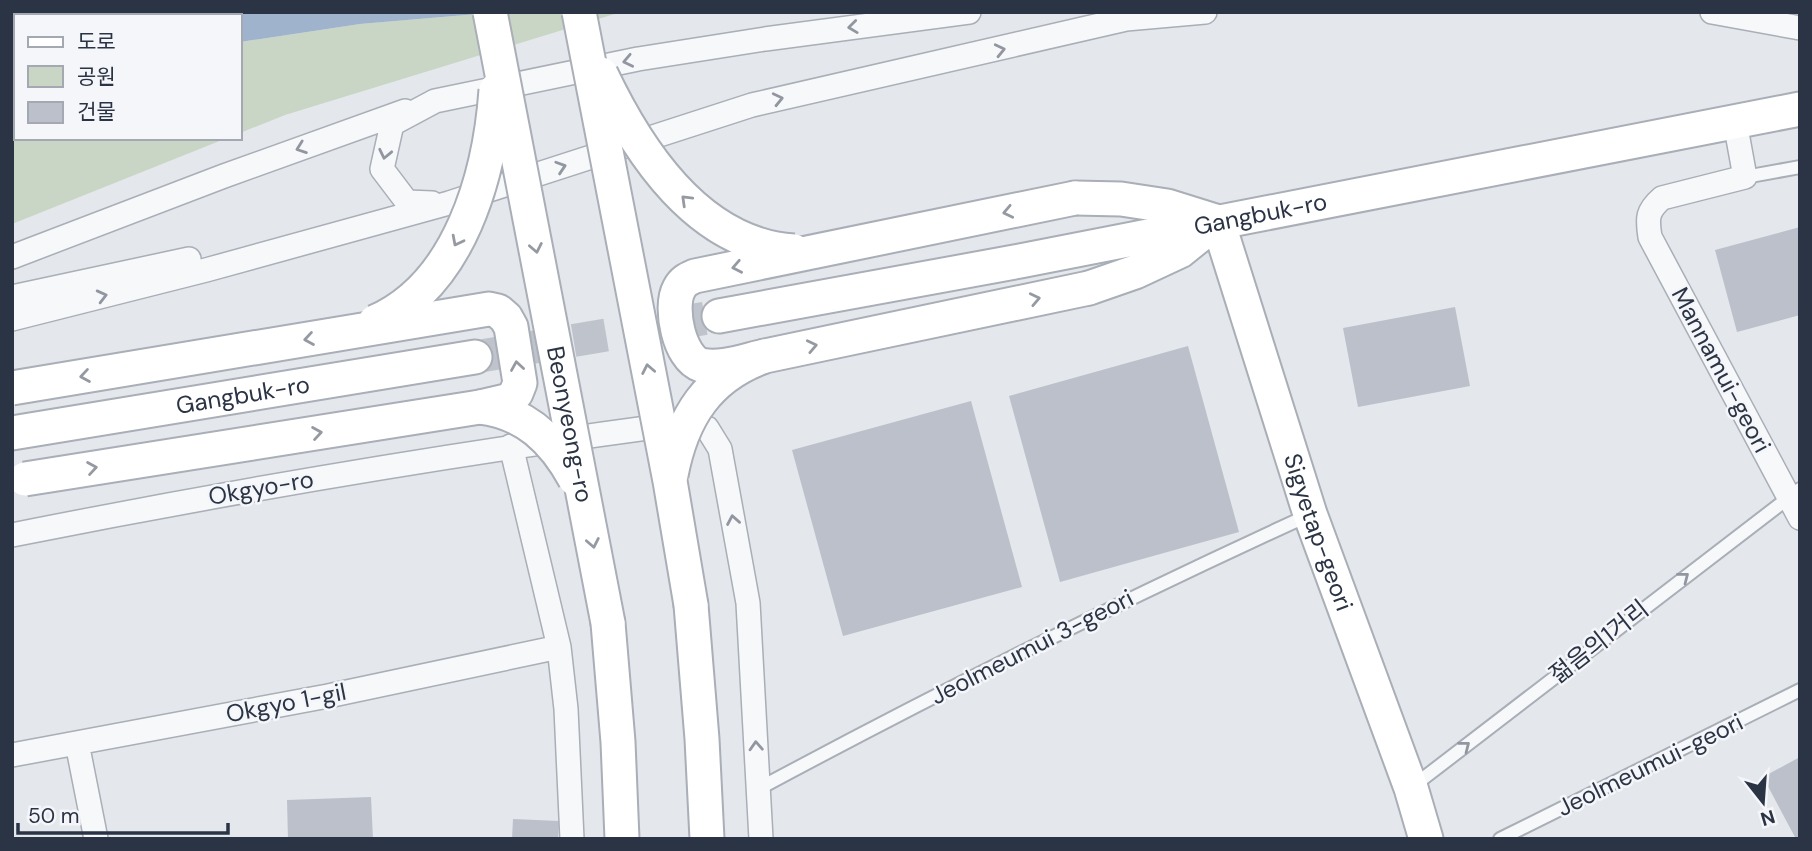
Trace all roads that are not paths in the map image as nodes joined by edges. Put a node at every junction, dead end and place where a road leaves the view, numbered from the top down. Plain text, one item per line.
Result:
1 (490, 12) edge
2 (969, 12) edge
3 (1205, 12) edge
4 (1712, 12) edge
5 (582, 26) edge
6 (1800, 28) edge
7 (499, 56) junction
8 (435, 101) junction
9 (1800, 109) edge
10 (1735, 122) junction
11 (1800, 167) edge
12 (1745, 177) junction
13 (449, 203) junction
14 (1218, 222) junction
15 (814, 252) junction
16 (12, 257) edge
17 (12, 297) edge
18 (719, 316) tunnel mouth
19 (12, 319) edge
20 (355, 331) junction
21 (765, 356) junction
22 (475, 357) tunnel mouth
23 (12, 388) edge
24 (480, 407) junction
25 (12, 433) edge
26 (511, 446) junction
27 (19, 480) edge
28 (670, 481) junction
29 (1794, 493) edge
30 (585, 498) junction
31 (1310, 514) junction
32 (1800, 518) edge
33 (12, 535) edge
34 (559, 647) junction
35 (1800, 690) edge
36 (76, 743) junction
37 (12, 755) edge
38 (1411, 788) junction
39 (758, 789) junction
40 (96, 839) edge
41 (572, 839) edge
42 (622, 839) edge
43 (706, 839) edge
44 (761, 839) edge
45 (1426, 839) edge
46 (1500, 839) edge

1 - 7 main road, Beonyeong-ro, bridge
2 -> 8 street
13 -> 3 street
4 - 6 street
15 -> 5 main road, bridge
28 -> 5 main road, bridge
7 -> 20 main road, bridge
7 -> 30 main road, Beonyeong-ro, bridge
8 -> 13 street
8 -> 16 street
9 - 10 main road, Gangbuk-ro
10 - 12 street
10 - 14 main road, Gangbuk-ro
11 - 12 lane
12 - 29 street, Mannamui-geori
13 - 17 street
19 -> 13 street
14 -> 15 main road, bridge
14 - 18 main road, Gangbuk-ro
21 -> 14 main road, bridge
14 - 31 main road, Sigyetap-geori
15 -> 21 main road, bridge
20 -> 23 main road, bridge
24 -> 20 main road, bridge
21 - 28 main road, bridge
22 - 25 main road, Gangbuk-ro
27 -> 24 main road, bridge
24 - 30 main road, bridge
26 - 33 street, Okgyo-ro
26 - 34 street
39 -> 26 street, Okgyo-ro
28 - 43 main road, bridge
29 - 32 street, Mannamui-geori
38 -> 29 lane, 젊음의1거리
30 -> 42 main road, Beonyeong-ro, bridge
31 - 38 main road, Sigyetap-geori
31 - 39 lane, Jeolmeumui 3-geori
34 - 36 street, Okgyo 1-gil
34 - 41 street
35 - 46 lane, Jeolmeumui-geori
36 - 37 street, Okgyo 1-gil
36 - 40 street
38 - 45 main road, Sigyetap-geori
39 - 44 street, Okgyo-ro

